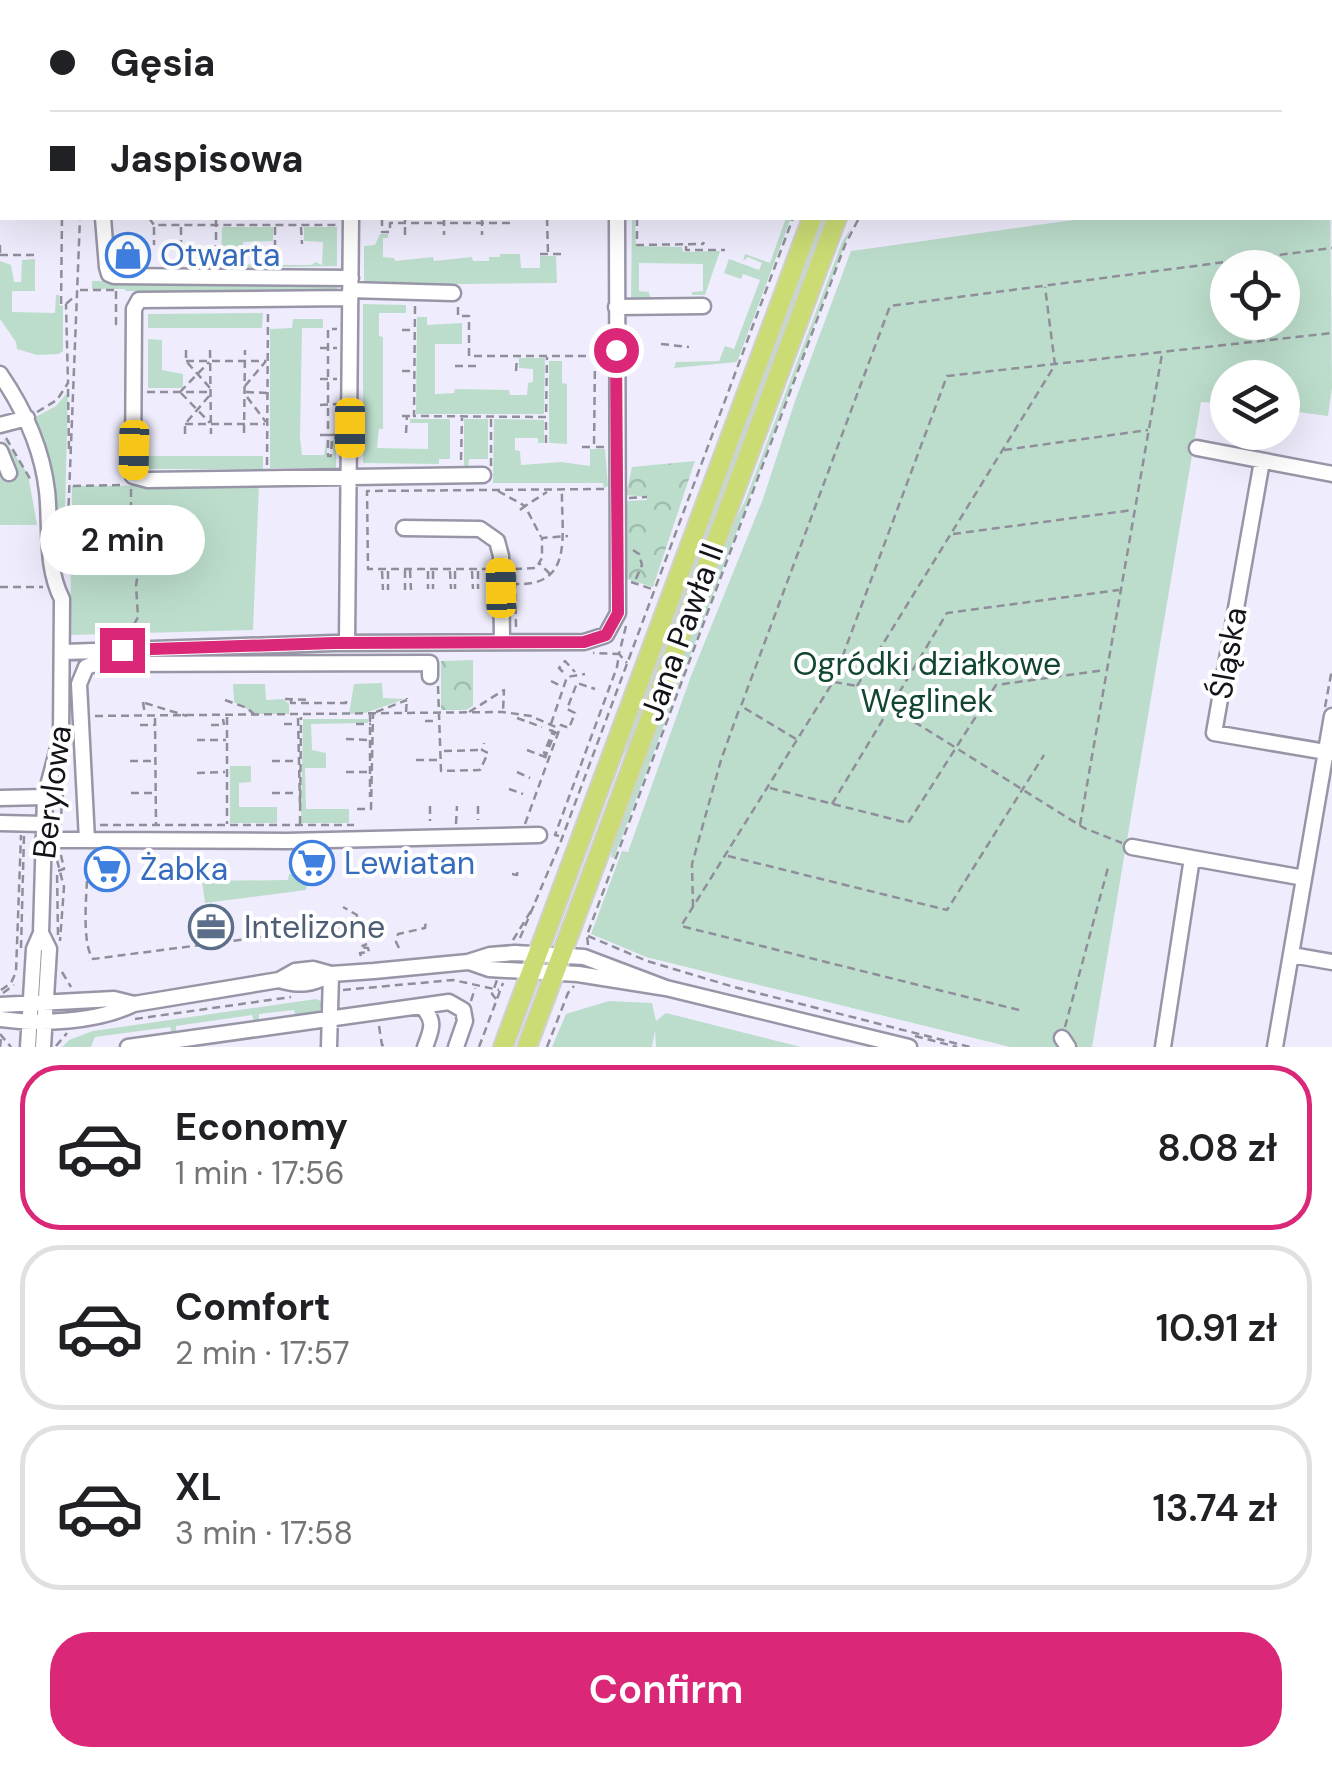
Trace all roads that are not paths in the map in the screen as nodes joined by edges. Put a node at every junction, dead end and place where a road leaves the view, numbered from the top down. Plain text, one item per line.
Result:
1 (103, 220) edge
2 (617, 220) edge
3 (811, 220) edge
4 (836, 220) edge
5 (345, 221) edge
6 (347, 291) junction
7 (453, 293) road end
8 (704, 306) dead end
9 (616, 307) junction
10 (0, 374) edge
11 (26, 418) junction
12 (0, 424) edge
13 (1198, 448) dead end
14 (0, 451) edge
15 (1262, 461) junction
16 (9, 473) dead end
17 (1332, 474) edge
18 (344, 477) junction
19 (482, 486) road end
20 (404, 528) dead end
21 (502, 642) junction
22 (347, 643) junction
23 (64, 652) junction
24 (430, 670) road end
25 (1328, 716) edge
26 (1329, 752) edge
27 (0, 798) edge
28 (51, 800) junction
29 (0, 823) edge
30 (44, 824) junction
31 (90, 832) junction
32 (539, 835) dead end
33 (53, 840) junction
34 (1132, 847) road end
35 (1192, 858) junction
36 (1304, 878) junction
37 (1292, 955) junction
38 (468, 962) junction
39 (534, 962) junction
40 (1332, 962) edge
41 (558, 963) junction
42 (331, 974) junction
43 (666, 988) junction
44 (0, 1005) edge
45 (421, 1006) junction
46 (38, 1012) junction
47 (0, 1019) edge
48 (332, 1019) junction
49 (21, 1044) edge
50 (44, 1047) edge
51 (128, 1047) edge
52 (328, 1047) edge
53 (425, 1047) edge
54 (456, 1047) edge
55 (502, 1047) edge
56 (527, 1047) edge
57 (909, 1047) edge
58 (1163, 1047) edge
59 (1275, 1047) edge

1 - 6 street
2 - 9 street
3 - 39 main road, Jana Pawła II
4 - 41 main road, Jana Pawła II
5 - 6 street
6 - 7 street
6 - 18 street
6 - 18 street
8 - 9 street
9 - 21 street
10 - 11 street, Berylowa
11 - 12 street
11 - 23 street, Berylowa
13 - 15 street
14 - 16 street
15 - 17 street
15 - 26 street, Śląska
18 - 19 street
18 - 22 street
20 - 21 street
21 - 22 street
22 - 23 street
23 - 28 street, Berylowa
24 - 31 street
25 - 26 street
26 - 36 street
27 - 28 street
28 - 30 street, Berylowa
29 - 30 street
30 - 33 street, Berylowa
31 - 32 street
31 - 33 street
33 - 46 street, Berylowa
34 - 35 street
35 - 36 street
35 - 58 street
36 - 37 street
37 - 40 street
37 - 59 street
38 - 39 street
38 - 39 street
38 - 42 street
39 - 41 street
39 - 55 main road, Jana Pawła II
41 - 43 street
41 - 43 street
41 - 56 main road, Jana Pawła II
42 - 46 street
42 - 48 street
43 - 57 street
44 - 46 street
45 - 48 street
45 - 53 street
45 - 54 street
46 - 47 street
46 - 49 street, Berylowa
46 - 50 street, Berylowa
48 - 51 street
48 - 52 street

